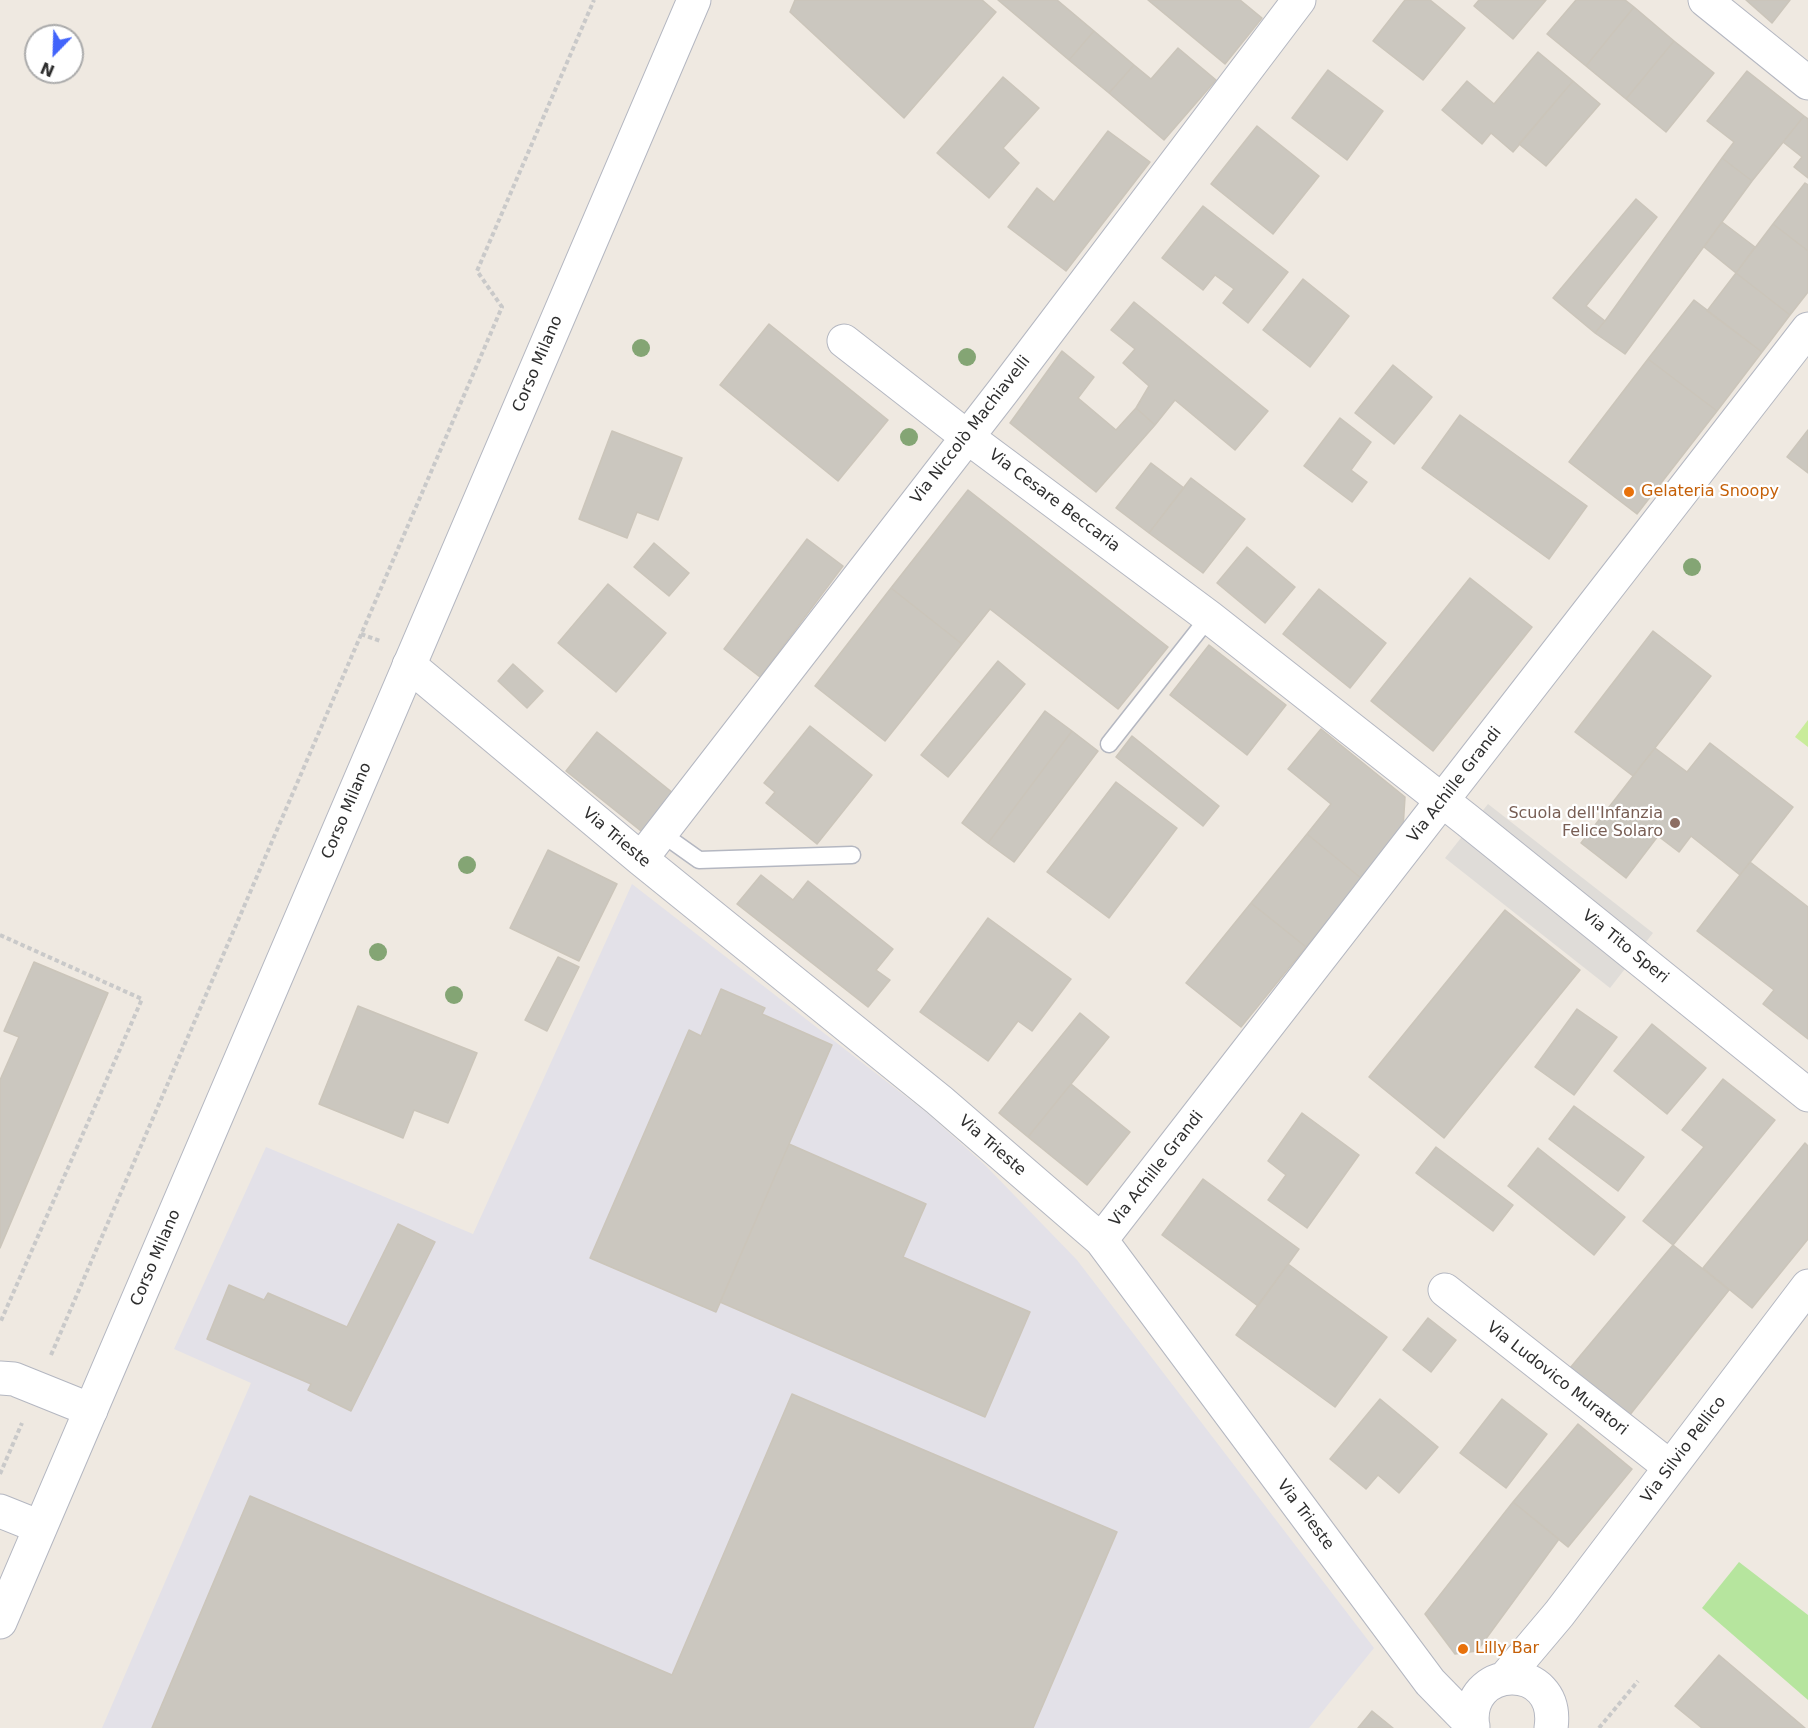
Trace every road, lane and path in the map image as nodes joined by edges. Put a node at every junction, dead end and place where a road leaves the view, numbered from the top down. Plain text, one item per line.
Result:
1 (594, 0) edge
2 (694, 0) edge
3 (1299, 0) edge
4 (1705, 0) edge
5 (1808, 83) edge
6 (1808, 328) edge
7 (844, 341) dead end
8 (966, 436) junction
9 (1209, 617) junction
10 (409, 666) junction
11 (1109, 744) dead end
12 (1442, 800) junction
13 (661, 833) junction
14 (852, 855) dead end
15 (641, 860) junction
16 (0, 935) edge
17 (1808, 1095) edge
18 (1101, 1240) junction
19 (1808, 1286) edge
20 (1445, 1290) dead end
21 (0, 1323) edge
22 (13, 1375) edge
23 (91, 1410) junction
24 (1670, 1467) junction
25 (0, 1474) edge
26 (0, 1511) edge
27 (40, 1527) junction
28 (1559, 1614) junction
29 (0, 1622) edge
30 (1505, 1678) junction
31 (1638, 1681) dead end
32 (1538, 1687) junction
33 (1473, 1727) edge
34 (1552, 1728) edge
35 (1599, 1728) edge

1 - 22 path
2 - 10 street, Corso Milano
3 - 8 street, Via Niccolò Machiavelli
4 - 5 street
6 - 12 street, Via Achille Grandi
7 - 8 street, Via Cesare Beccaria
8 - 9 street, Via Cesare Beccaria
8 - 13 street, Via Niccolò Machiavelli
9 - 11 lane
9 - 12 street, Via Cesare Beccaria
10 - 15 street, Via Trieste
10 - 23 street, Corso Milano
12 - 17 street, Via Tito Speri
12 - 18 street, Via Achille Grandi
13 - 14 lane
13 - 15 street, Via Niccolò Machiavelli
15 - 18 street, Via Trieste
16 - 21 path
18 - 33 street, Via Trieste
19 - 24 street, Via Silvio Pellico
20 - 24 street, Via Ludovico Muratori
22 - 23 street
22 - 25 path
23 - 27 street, Corso Milano
24 - 28 street, Via Silvio Pellico
26 - 27 street
27 - 29 street, Corso Milano
28 - 30 street, Via Silvio Pellico
28 - 32 street, Via Silvio Pellico
30 - 32 street
30 - 33 street, Via Silvio Pellico
31 - 35 path
32 - 34 street

